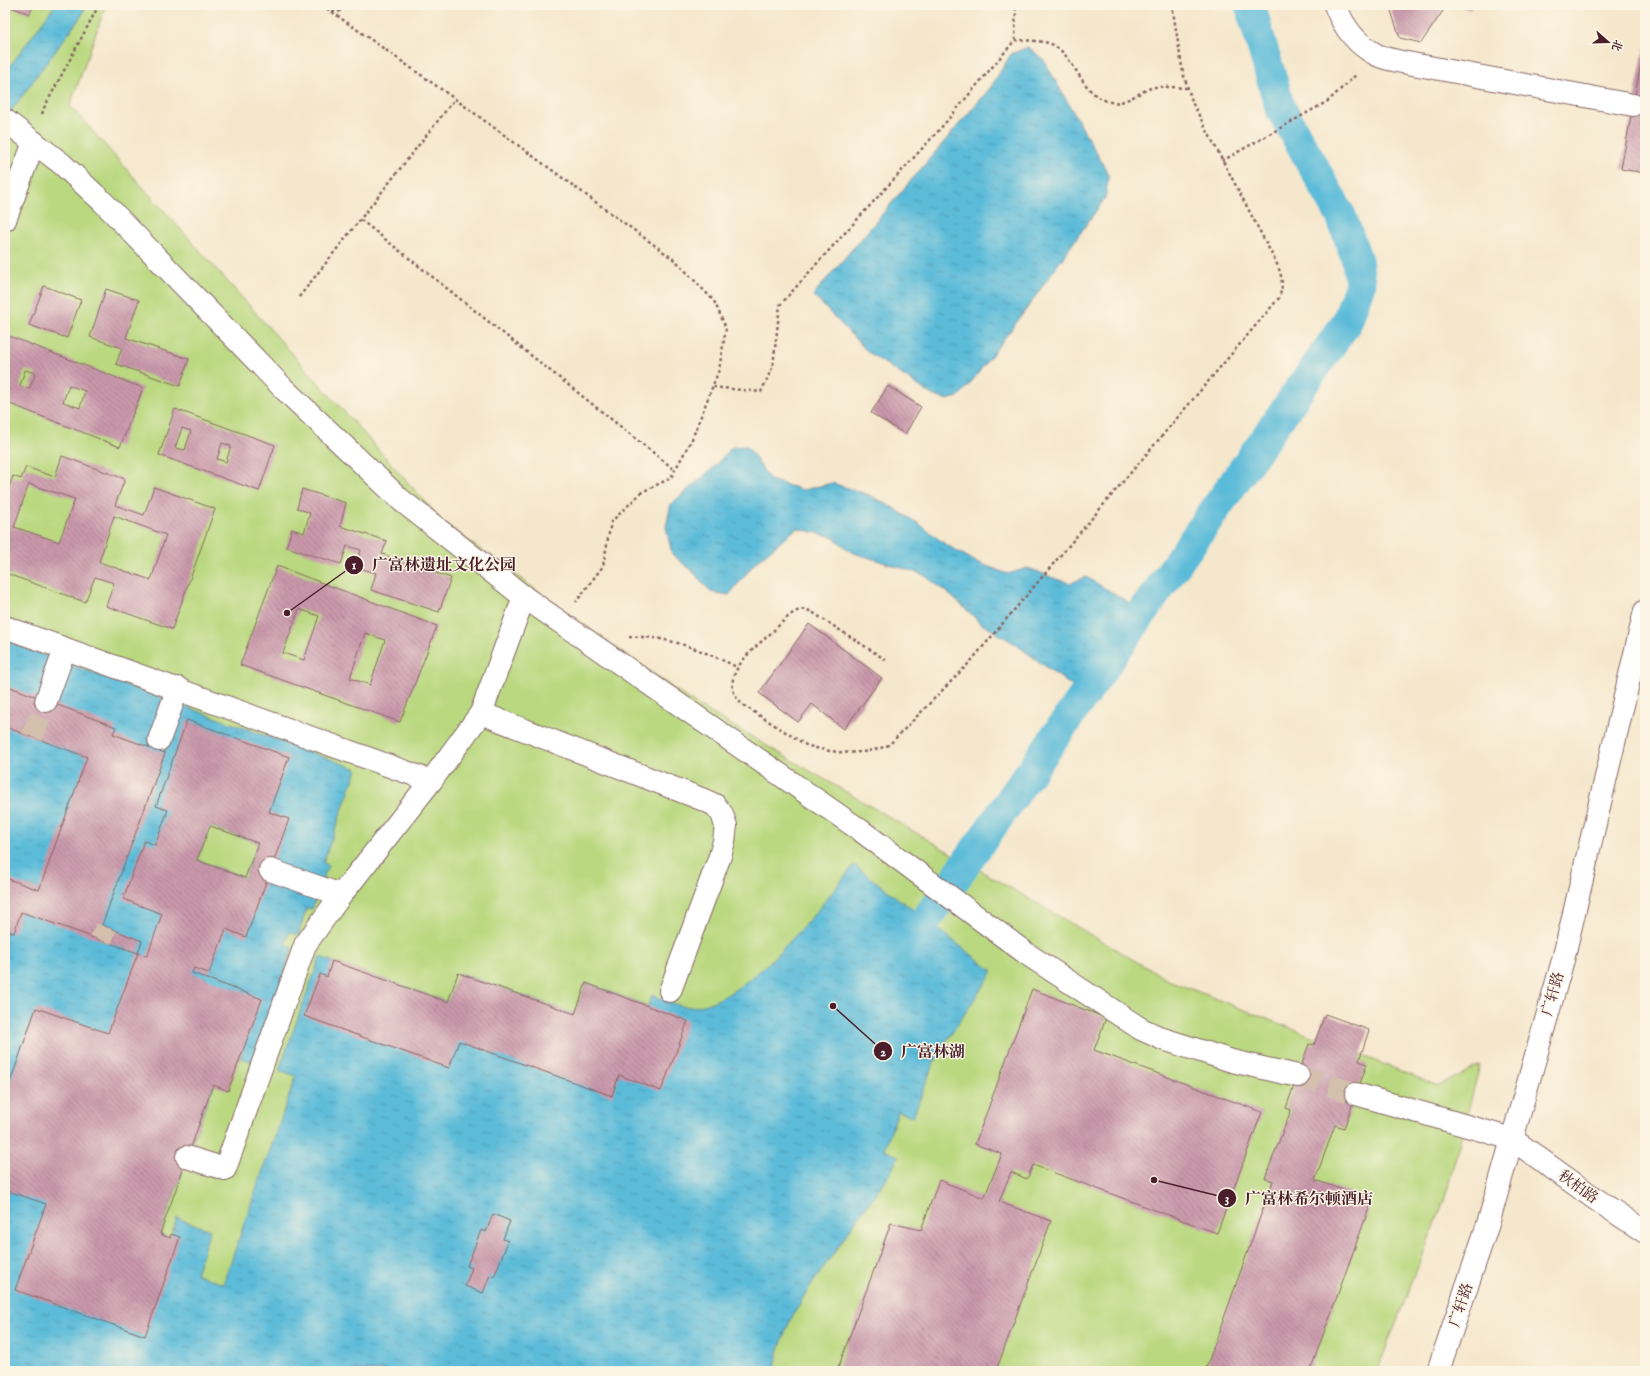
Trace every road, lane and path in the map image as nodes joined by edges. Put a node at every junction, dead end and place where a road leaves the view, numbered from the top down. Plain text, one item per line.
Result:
1 (99, 5) edge
2 (322, 5) edge
3 (349, 5) edge
4 (1016, 5) edge
5 (1172, 5) edge
6 (1335, 5) edge
7 (332, 12) junction
8 (1015, 40) junction
9 (1378, 56) junction
10 (1187, 88) junction
11 (455, 99) junction
12 (1633, 105) dead end
13 (10, 123) edge
14 (34, 142) junction
15 (1222, 161) junction
16 (5, 220) edge
17 (361, 220) junction
18 (299, 297) dead end
19 (713, 387) junction
20 (675, 470) junction
21 (524, 597) junction
22 (1645, 612) edge
23 (560, 623) junction
24 (5, 627) edge
25 (596, 647) junction
26 (65, 649) junction
27 (886, 660) dead end
28 (737, 667) junction
29 (178, 688) junction
30 (46, 701) tunnel mouth
31 (482, 713) junction
32 (159, 740) dead end
33 (432, 781) junction
34 (270, 870) dead end
35 (341, 896) junction
36 (670, 991) dead end
37 (1298, 1076) tunnel mouth
38 (1356, 1094) tunnel mouth
39 (1512, 1139) junction
40 (188, 1157) dead end
41 (1645, 1232) edge
42 (1438, 1371) edge

1 - 14 path
2 - 7 path
3 - 7 path
4 - 8 path
5 - 10 path
6 - 9 street
7 - 11 path
8 - 10 path
8 - 19 path
9 - 12 street
9 - 15 path
10 - 15 path
11 - 17 path
11 - 19 path
13 - 14 street
14 - 16 street
14 - 21 street
15 - 28 path
17 - 18 path
17 - 20 path
19 - 20 path
20 - 23 path
21 - 23 street
21 - 31 street
22 - 39 street, 广轩路
23 - 25 street
24 - 26 street
25 - 28 path
25 - 37 street
26 - 29 street
26 - 30 street
27 - 28 path
29 - 32 street
29 - 33 street
31 - 33 street
31 - 36 street
33 - 35 street
34 - 35 street
35 - 40 street
38 - 39 street, 秋柏路
39 - 41 street, 秋柏路
39 - 42 street, 广轩路

